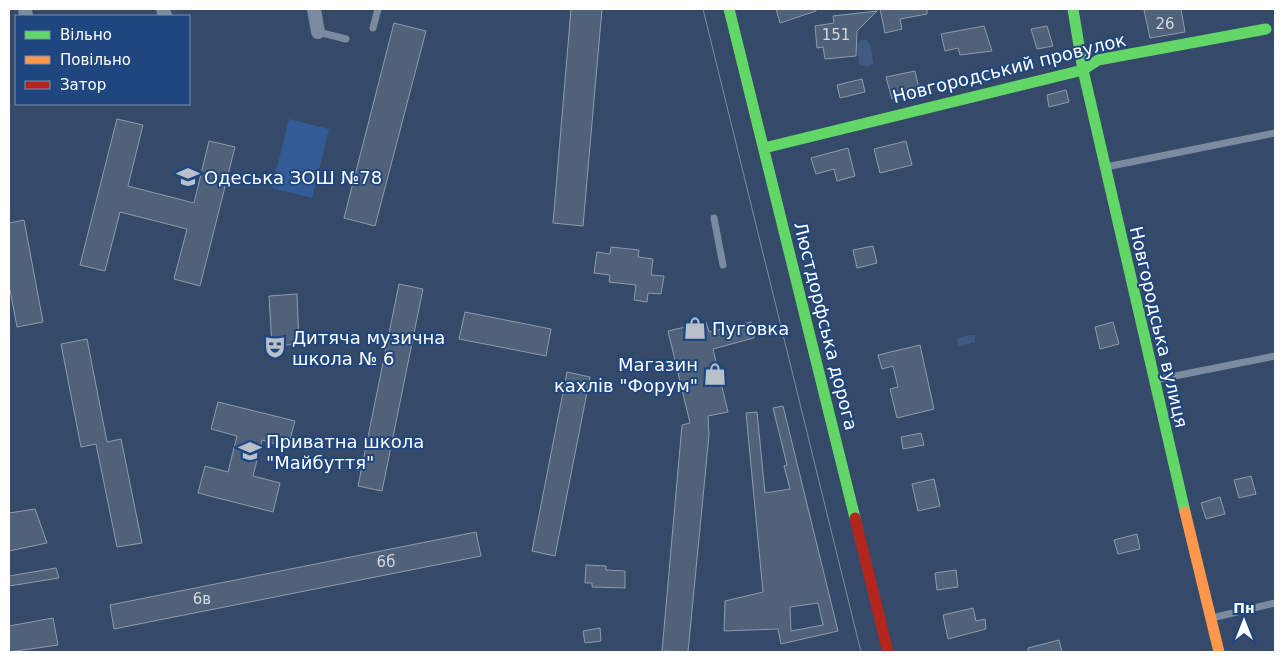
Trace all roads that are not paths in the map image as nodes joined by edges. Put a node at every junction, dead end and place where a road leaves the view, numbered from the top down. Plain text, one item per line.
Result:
1 (314, 9) edge
2 (378, 9) edge
3 (730, 9) edge
4 (1073, 9) edge
5 (373, 28) dead end
6 (1266, 29) dead end
7 (318, 32) joint
8 (346, 39) dead end
9 (1083, 70) junction
10 (1275, 133) edge
11 (764, 148) junction
12 (1104, 167) junction
13 (714, 218) dead end
14 (723, 265) dead end
15 (1275, 356) edge
16 (1152, 381) junction
17 (1275, 603) edge
18 (1211, 618) junction
19 (888, 652) edge
20 (1219, 652) edge

1 - 7 street
2 - 5 lane
3 - 11 street, Люстдорфська дорога
4 - 9 street, Новгородська вулиця
6 - 9 street, Новгородський провулок
7 - 8 lane
9 - 11 street, Новгородський провулок
9 - 12 street, Новгородська вулиця
10 - 12 lane
11 - 19 street, Люстдорфська дорога
12 - 16 street, Новгородська вулиця
13 - 14 lane
15 - 16 lane
16 - 18 street, Новгородська вулиця
17 - 18 lane
18 - 20 street, Новгородська вулиця

